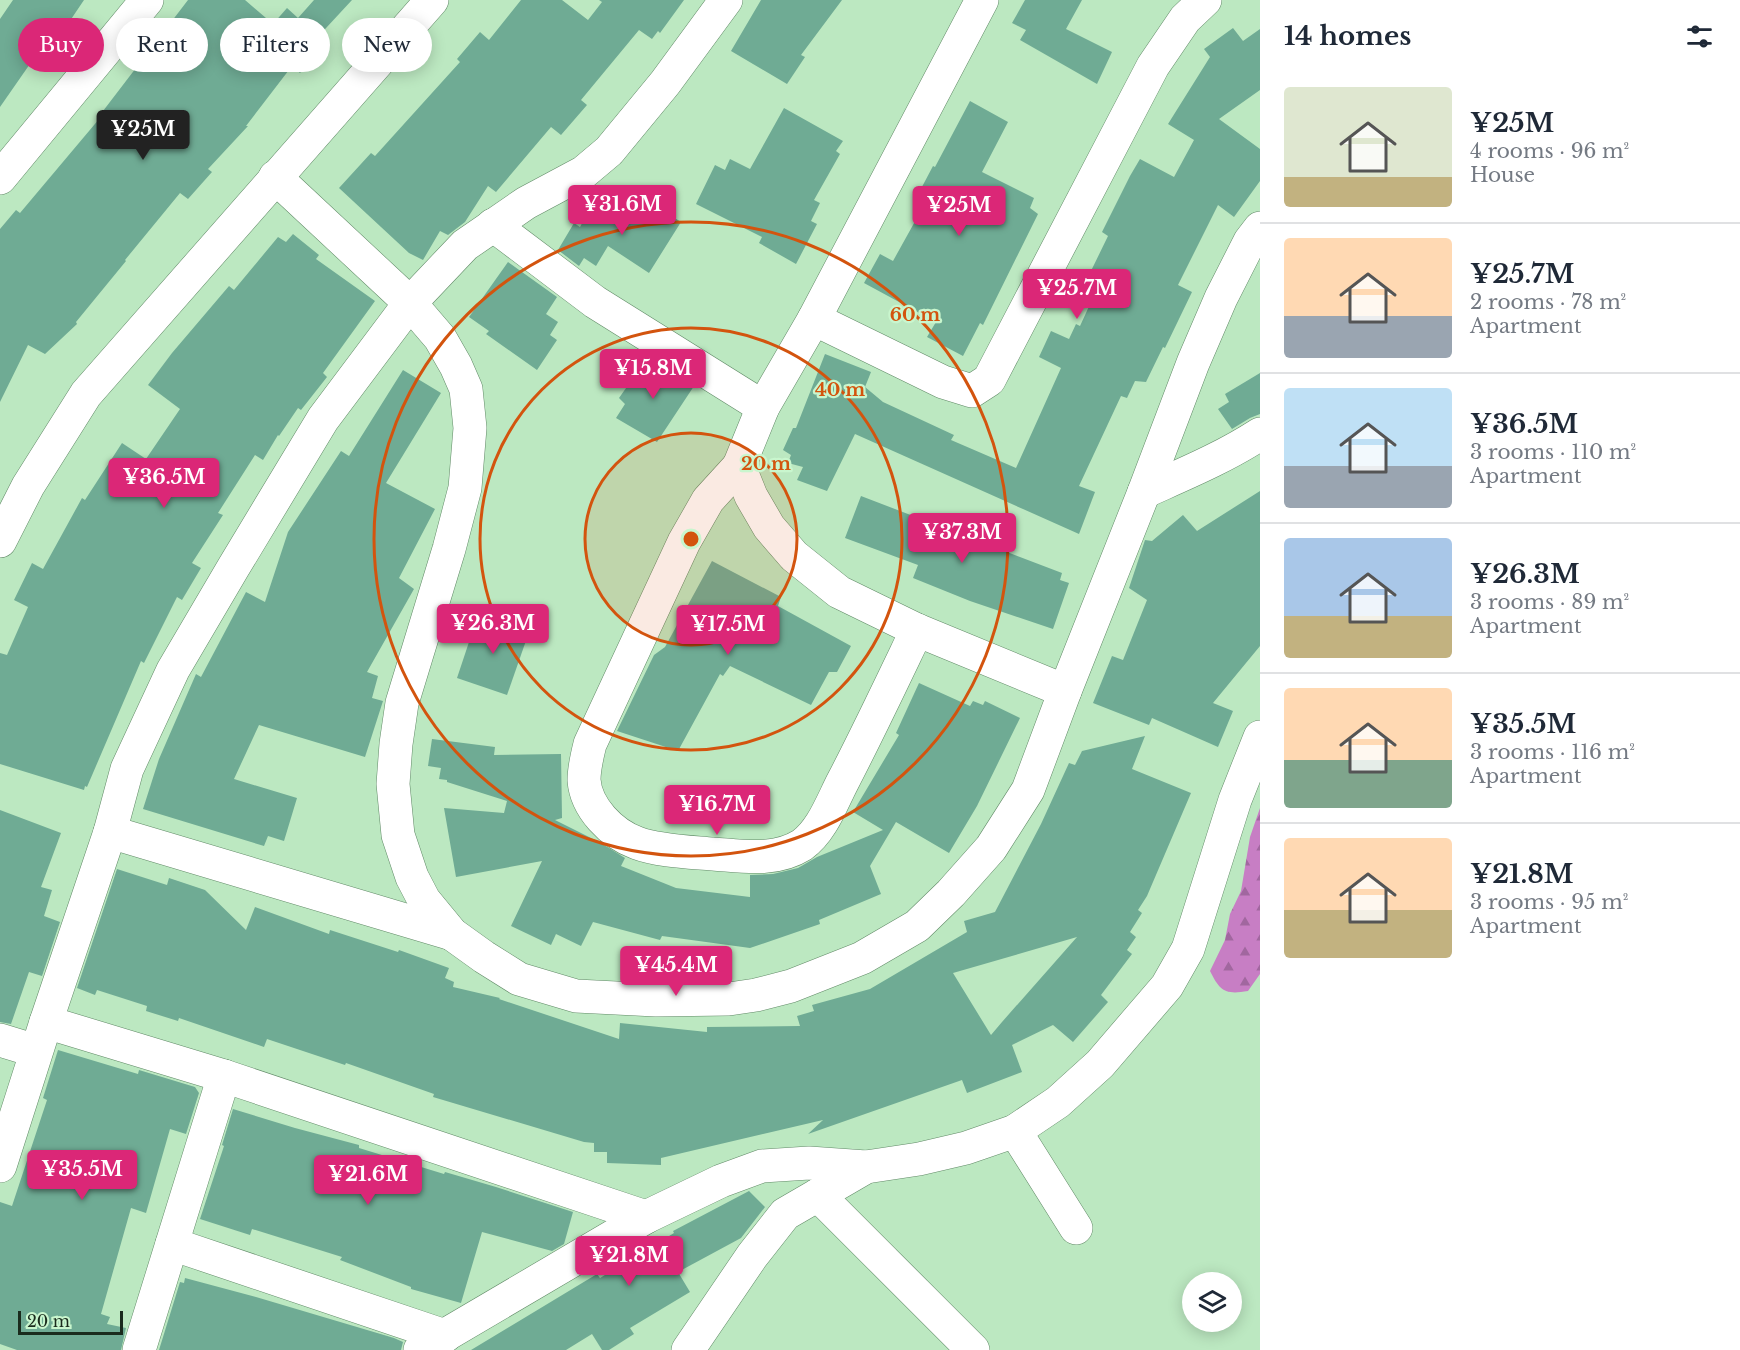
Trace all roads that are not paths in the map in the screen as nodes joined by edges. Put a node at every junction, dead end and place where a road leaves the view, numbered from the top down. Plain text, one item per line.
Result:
1 (147, 0) edge
2 (432, 0) edge
3 (726, 0) edge
4 (982, 0) edge
5 (1205, 0) edge
6 (276, 177) junction
7 (0, 178) edge
8 (494, 225) junction
9 (1260, 228) edge
10 (410, 303) junction
11 (814, 319) junction
12 (763, 407) junction
13 (1260, 434) edge
14 (739, 466) junction
15 (1144, 492) junction
16 (0, 541) edge
17 (917, 630) junction
18 (1065, 691) junction
19 (1260, 737) edge
20 (110, 832) junction
21 (452, 934) junction
22 (41, 1037) junction
23 (0, 1040) edge
24 (224, 1076) junction
25 (1016, 1131) junction
26 (0, 1166) edge
27 (866, 1167) junction
28 (818, 1195) junction
29 (646, 1217) junction
30 (1076, 1228) dead end
31 (172, 1244) junction
32 (432, 1343) edge
33 (139, 1350) edge
34 (688, 1350) edge
35 (973, 1350) edge

1 - 7 street
2 - 6 street
3 - 8 street
4 - 11 street
5 - 11 street
6 - 10 street
6 - 16 street
8 - 10 street
8 - 12 street
9 - 15 street
10 - 20 street
10 - 21 street
11 - 12 street
12 - 14 street
13 - 15 street
14 - 17 street
14 - 17 street
15 - 18 street
17 - 18 street
18 - 21 street
19 - 25 street
20 - 21 street
20 - 22 street
22 - 23 street
22 - 24 street
22 - 26 street
24 - 29 street
24 - 31 street
25 - 27 street
25 - 30 street
27 - 28 street
27 - 29 street
28 - 34 street
28 - 35 street
29 - 32 street
31 - 32 street
31 - 33 street

